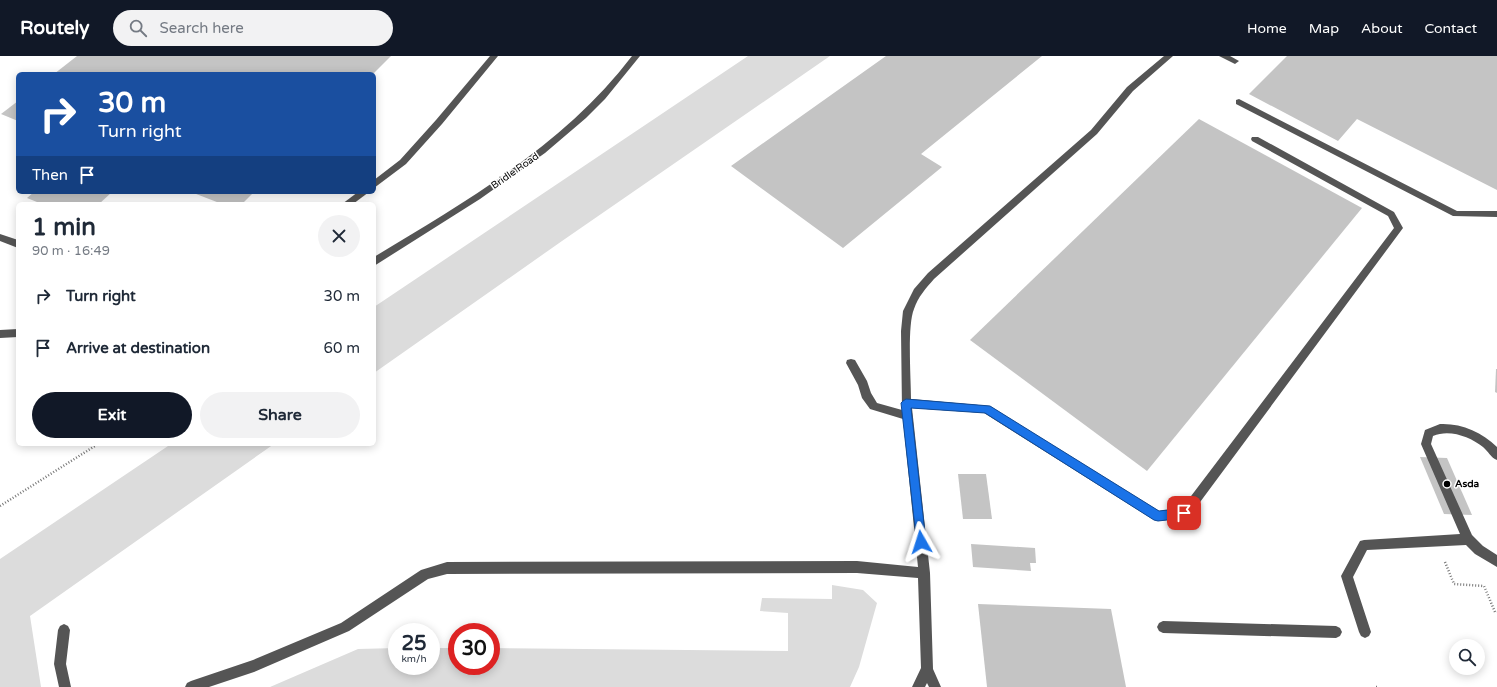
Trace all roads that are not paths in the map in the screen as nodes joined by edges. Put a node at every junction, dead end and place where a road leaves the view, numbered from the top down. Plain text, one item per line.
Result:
1 (494, 56) edge
2 (636, 56) edge
3 (1169, 56) edge
4 (1223, 56) edge
5 (1235, 61) dead end
6 (1239, 102) dead end
7 (1255, 139) dead end
8 (376, 183) edge
9 (362, 194) edge
10 (349, 202) edge
11 (1497, 214) edge
12 (0, 237) edge
13 (16, 243) edge
14 (376, 261) edge
15 (16, 333) edge
16 (0, 334) edge
17 (850, 363) dead end
18 (906, 403) junction
19 (907, 416) junction
20 (1497, 455) edge
21 (1468, 539) junction
22 (1497, 561) edge
23 (924, 573) junction
24 (1163, 627) dead end
25 (64, 630) dead end
26 (1336, 632) dead end
27 (1365, 632) dead end
28 (927, 669) junction
29 (65, 687) edge
30 (191, 687) edge
31 (918, 687) edge
32 (935, 687) edge

1 - 8 street
2 - 14 street, Bridle Road
3 - 18 street
4 - 5 street
6 - 11 street
7 - 18 street
9 - 10 street
12 - 13 street
15 - 16 street
17 - 19 street
18 - 19 street
19 - 23 street
20 - 21 street
21 - 22 street
21 - 27 street
23 - 28 street
23 - 30 street
24 - 26 street
25 - 29 street
28 - 31 street
28 - 32 street

